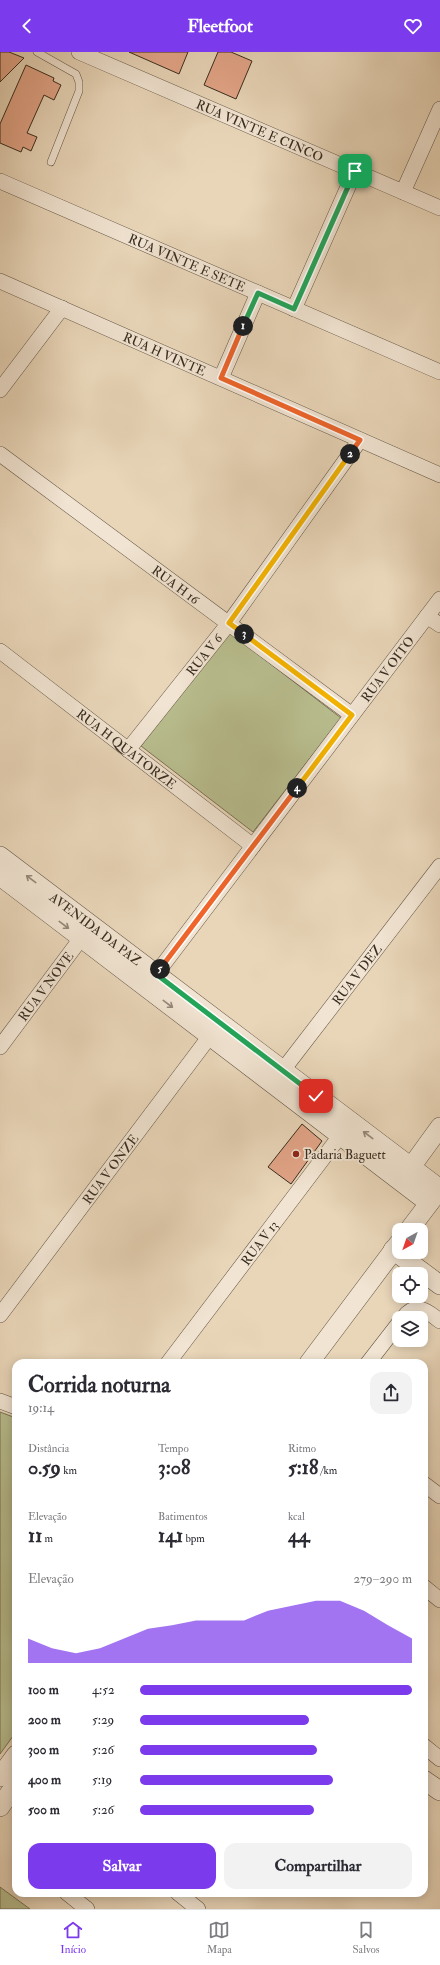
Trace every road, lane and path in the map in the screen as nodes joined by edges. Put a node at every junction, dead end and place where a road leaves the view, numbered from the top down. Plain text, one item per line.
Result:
1 (37, 52) edge
2 (79, 52) edge
3 (440, 109) edge
4 (51, 162) dead end
5 (355, 171) junction
6 (0, 181) edge
7 (403, 192) junction
8 (440, 208) edge
9 (0, 281) edge
10 (258, 293) junction
11 (62, 308) junction
12 (294, 309) junction
13 (440, 372) edge
14 (221, 378) junction
15 (0, 390) edge
16 (360, 440) junction
17 (0, 454) edge
18 (440, 475) edge
19 (440, 599) edge
20 (427, 616) junction
21 (229, 623) junction
22 (440, 625) edge
23 (0, 651) edge
24 (352, 715) junction
25 (128, 750) junction
26 (253, 846) junction
27 (0, 856) edge
28 (440, 866) edge
29 (0, 876) edge
30 (86, 932) junction
31 (151, 981) junction
32 (215, 1029) junction
33 (0, 1047) edge
34 (278, 1077) junction
35 (440, 1127) edge
36 (345, 1128) junction
37 (411, 1167) junction
38 (407, 1186) junction
39 (436, 1194) edge
40 (414, 1223) edge
41 (392, 1252) edge
42 (410, 1259) edge
43 (440, 1285) edge
44 (409, 1311) edge
45 (426, 1311) edge
46 (428, 1312) edge
47 (0, 1315) edge
48 (440, 1321) edge
49 (392, 1332) edge
50 (171, 1359) edge
51 (312, 1359) edge
52 (371, 1359) edge
53 (0, 1401) edge
54 (12, 1406) edge
55 (428, 1487) edge
56 (440, 1496) edge
57 (428, 1590) edge
58 (440, 1600) edge
59 (428, 1749) edge
60 (440, 1759) edge
61 (12, 1760) edge
62 (0, 1777) edge
63 (428, 1783) edge
64 (12, 1790) edge
65 (440, 1791) edge
66 (0, 1807) edge
67 (72, 1897) edge
68 (183, 1897) edge
69 (87, 1909) edge
70 (198, 1909) edge

1 - 4 lane
2 - 5 street, RUA VINTE E CINCO
3 - 7 street
5 - 7 street, RUA VINTE E CINCO
5 - 12 street
6 - 10 street, RUA VINTE E SETE
7 - 8 street, RUA VINTE E CINCO
9 - 11 street, RUA H VINTE
10 - 12 street, RUA VINTE E SETE
10 - 14 street
11 - 14 street, RUA H VINTE
11 - 15 street
12 - 13 street, RUA VINTE E SETE
14 - 16 street, RUA H VINTE
16 - 18 street, RUA H VINTE
16 - 21 street, RUA V 6
17 - 21 street, RUA H 16
19 - 20 street, RUA V OITO
20 - 22 street
20 - 24 street, RUA V OITO
21 - 24 street, RUA H 16
21 - 25 street, RUA V 6
23 - 25 street, RUA H QUATORZE
24 - 26 street, RUA V OITO
25 - 26 street, RUA H QUATORZE
26 - 31 street, RUA V OITO
30 -> 27 street, AVENIDA DA PAZ
28 - 34 street, RUA V DEZ
29 -> 30 street, AVENIDA DA PAZ
30 - 31 street, AVENIDA DA PAZ
30 - 33 street, RUA V NOVE
31 - 32 street, AVENIDA DA PAZ
32 - 34 street, AVENIDA DA PAZ
32 - 47 street, RUA V ONZE
34 - 36 street, AVENIDA DA PAZ
35 - 37 street
37 -> 36 street, AVENIDA DA PAZ
36 - 38 street, AVENIDA DA PAZ
36 - 50 street, RUA V 13
37 - 38 street
37 - 39 street, AVENIDA DA PAZ
38 - 39 street, AVENIDA DA PAZ
39 - 40 street
41 - 51 street
42 - 43 street
44 - 45 street
46 - 48 street
49 - 52 street
53 - 54 street
55 - 56 street
57 - 58 street
59 - 60 street
61 - 62 street
63 - 65 street
64 - 66 street
67 - 69 street
68 - 70 street

